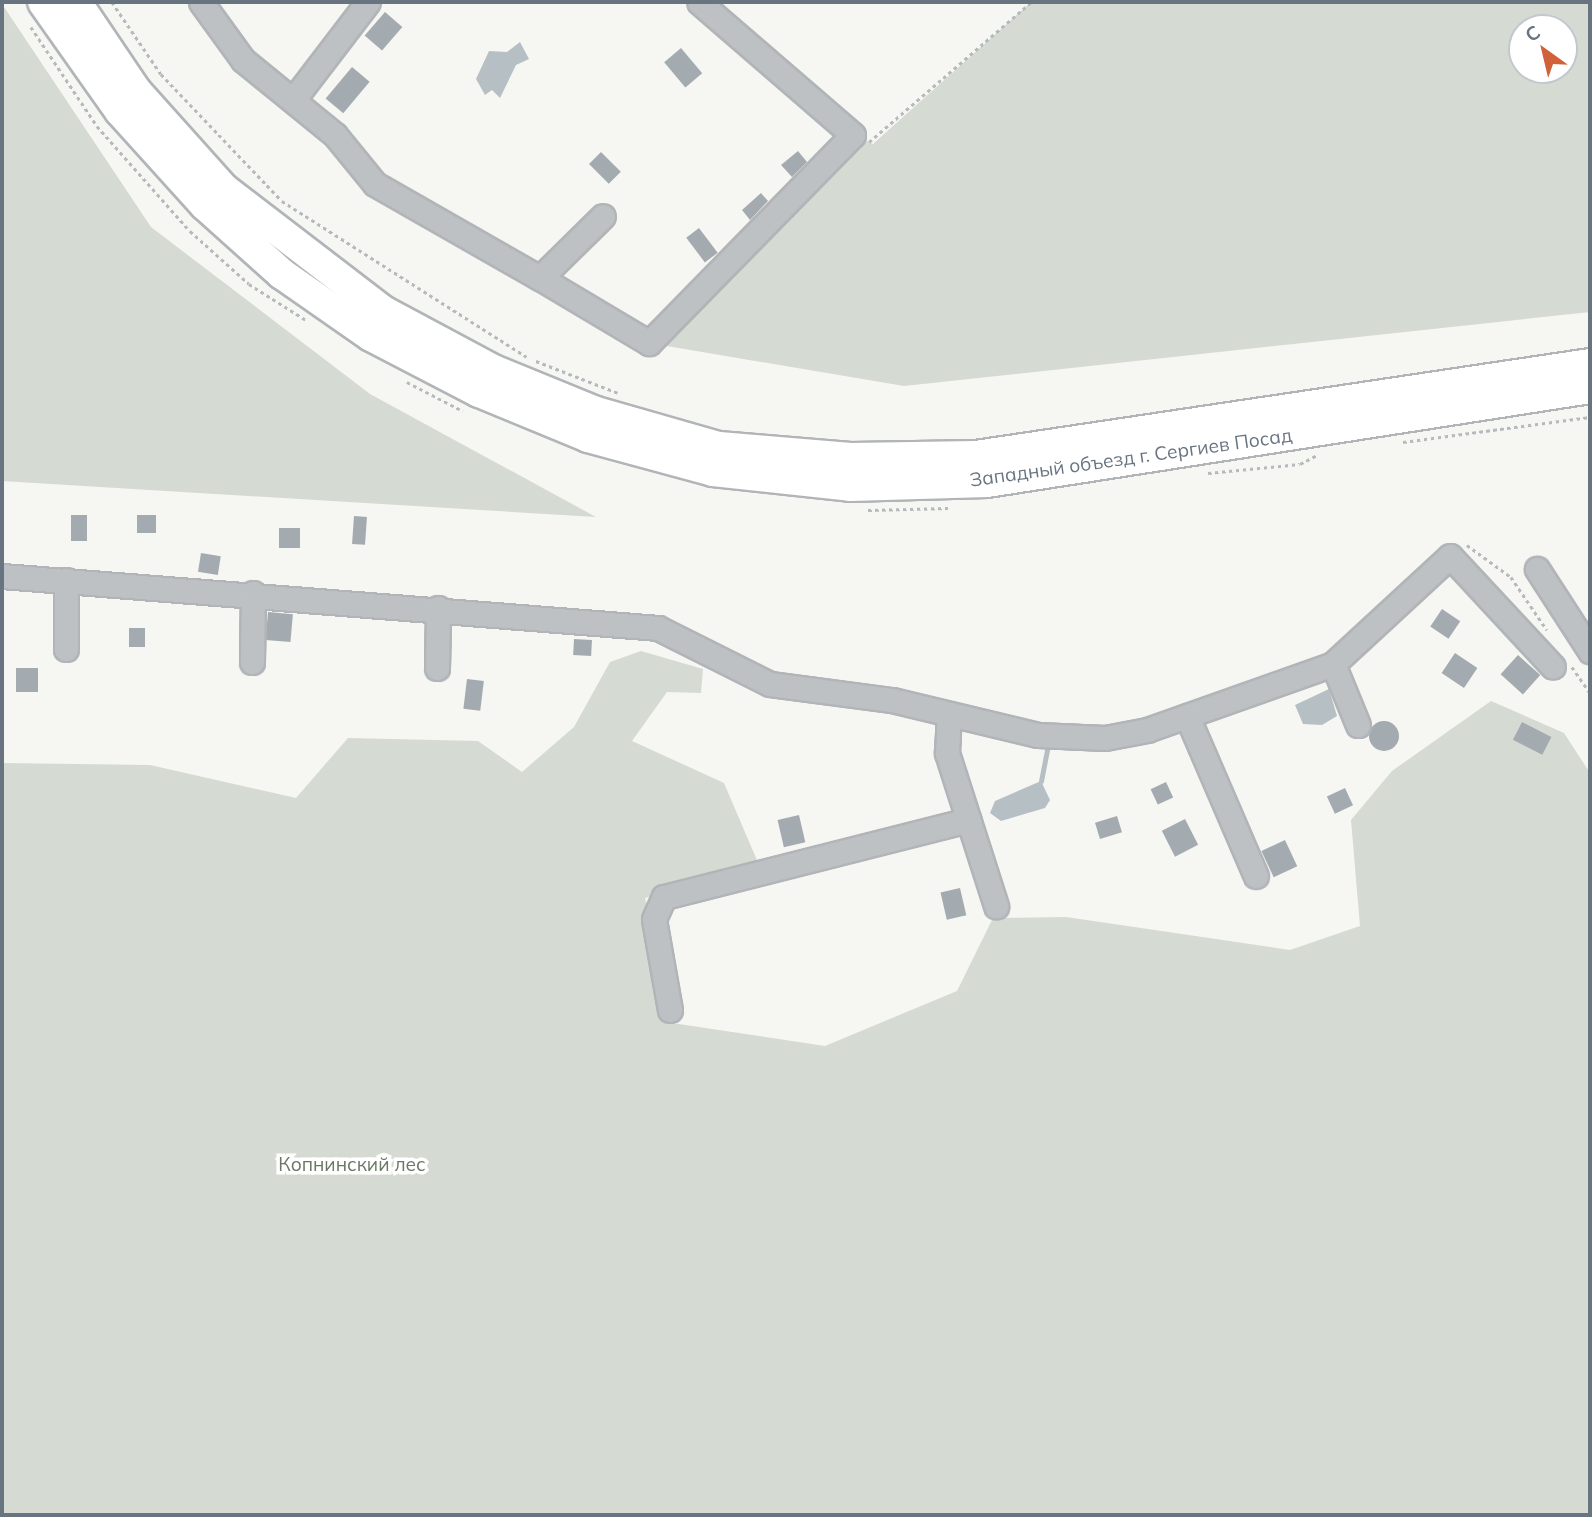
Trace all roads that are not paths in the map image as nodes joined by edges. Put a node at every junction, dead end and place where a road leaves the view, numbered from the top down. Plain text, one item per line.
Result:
1 (76, 2) edge
2 (201, 2) edge
3 (368, 2) edge
4 (699, 2) edge
5 (34, 8) edge
6 (293, 100) junction
7 (603, 216) dead end
8 (540, 278) junction
9 (1590, 364) edge
10 (1590, 388) edge
11 (1537, 569) dead end
12 (2, 576) edge
13 (66, 580) junction
14 (253, 593) junction
15 (438, 608) junction
16 (66, 649) dead end
17 (1590, 652) edge
18 (252, 662) dead end
19 (1333, 664) junction
20 (1552, 667) dead end
21 (437, 668) dead end
22 (948, 714) junction
23 (1187, 716) junction
24 (1358, 725) dead end
25 (968, 820) junction
26 (1256, 876) dead end
27 (996, 906) dead end
28 (670, 1010) dead end

1 - 9 main road, Западный объезд г. Сергиев Посад
2 - 6 street
3 - 6 street
4 - 8 street
5 - 10 main road, Западный объезд г. Сергиев Посад
6 - 8 street
7 - 8 street
11 - 17 street
12 - 13 street
13 - 14 street
13 - 16 street
14 - 15 street
14 - 18 street
15 - 21 street
15 - 22 street
19 - 20 street
19 - 23 street
19 - 24 street
22 - 23 street
22 - 25 street
23 - 26 street
25 - 27 street
25 - 28 street

